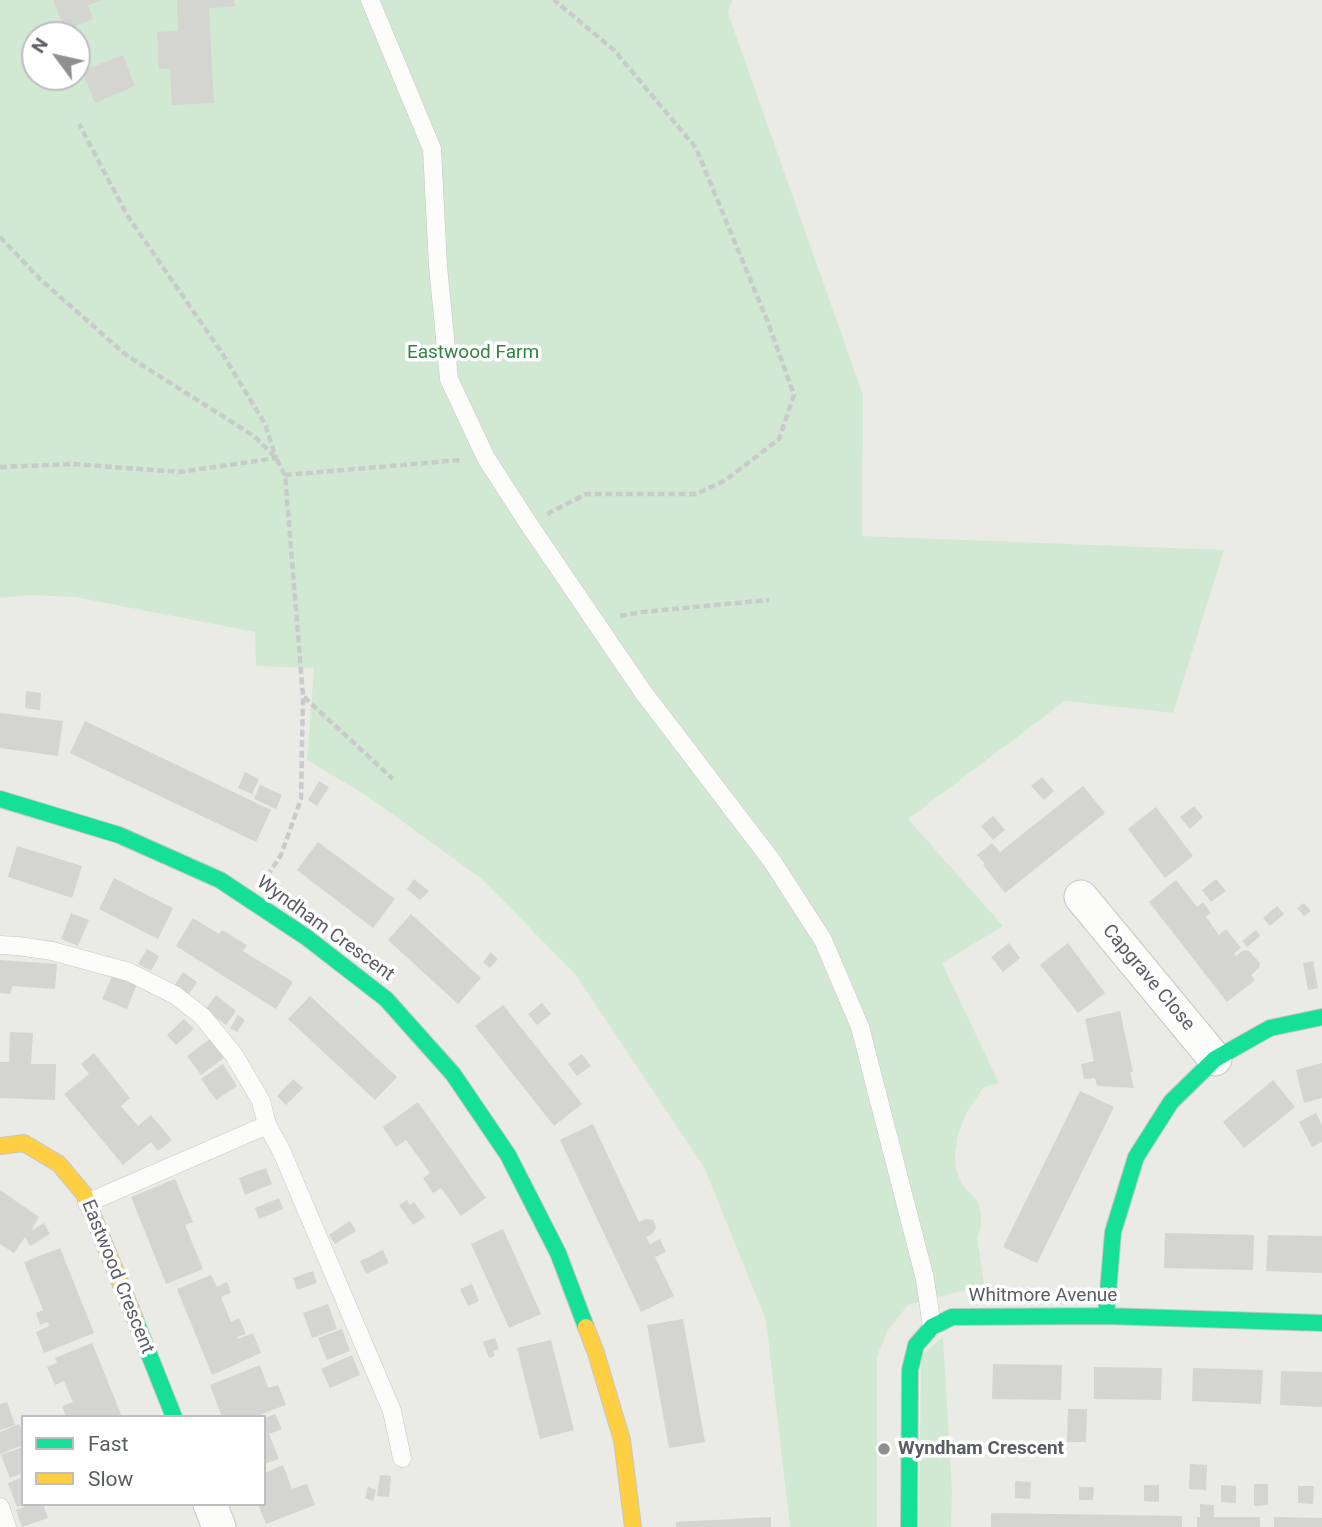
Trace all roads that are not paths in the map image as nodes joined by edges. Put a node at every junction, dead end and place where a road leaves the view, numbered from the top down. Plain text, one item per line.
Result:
1 (370, 0) edge
2 (0, 799) edge
3 (1081, 897) dead end
4 (0, 946) edge
5 (1322, 1017) edge
6 (1215, 1059) junction
7 (267, 1125) junction
8 (0, 1146) edge
9 (87, 1203) junction
10 (1106, 1316) junction
11 (1322, 1323) edge
12 (932, 1327) junction
13 (173, 1415) edge
14 (402, 1458) dead end
15 (211, 1506) edge
16 (0, 1507) edge
17 (7, 1527) edge
18 (219, 1527) edge
19 (633, 1527) edge
20 (909, 1527) edge

1 - 12 lane
2 - 19 street, Wyndham Crescent
3 - 6 street, Capgrave Close
4 - 7 lane
5 - 6 street
6 - 10 street
7 - 9 lane
7 - 14 lane
8 - 9 street, Eastwood Crescent
9 - 13 street, Eastwood Crescent
10 - 11 street, Whitmore Avenue
10 - 12 street, Whitmore Avenue
12 - 20 street
15 - 18 street
16 - 17 lane

